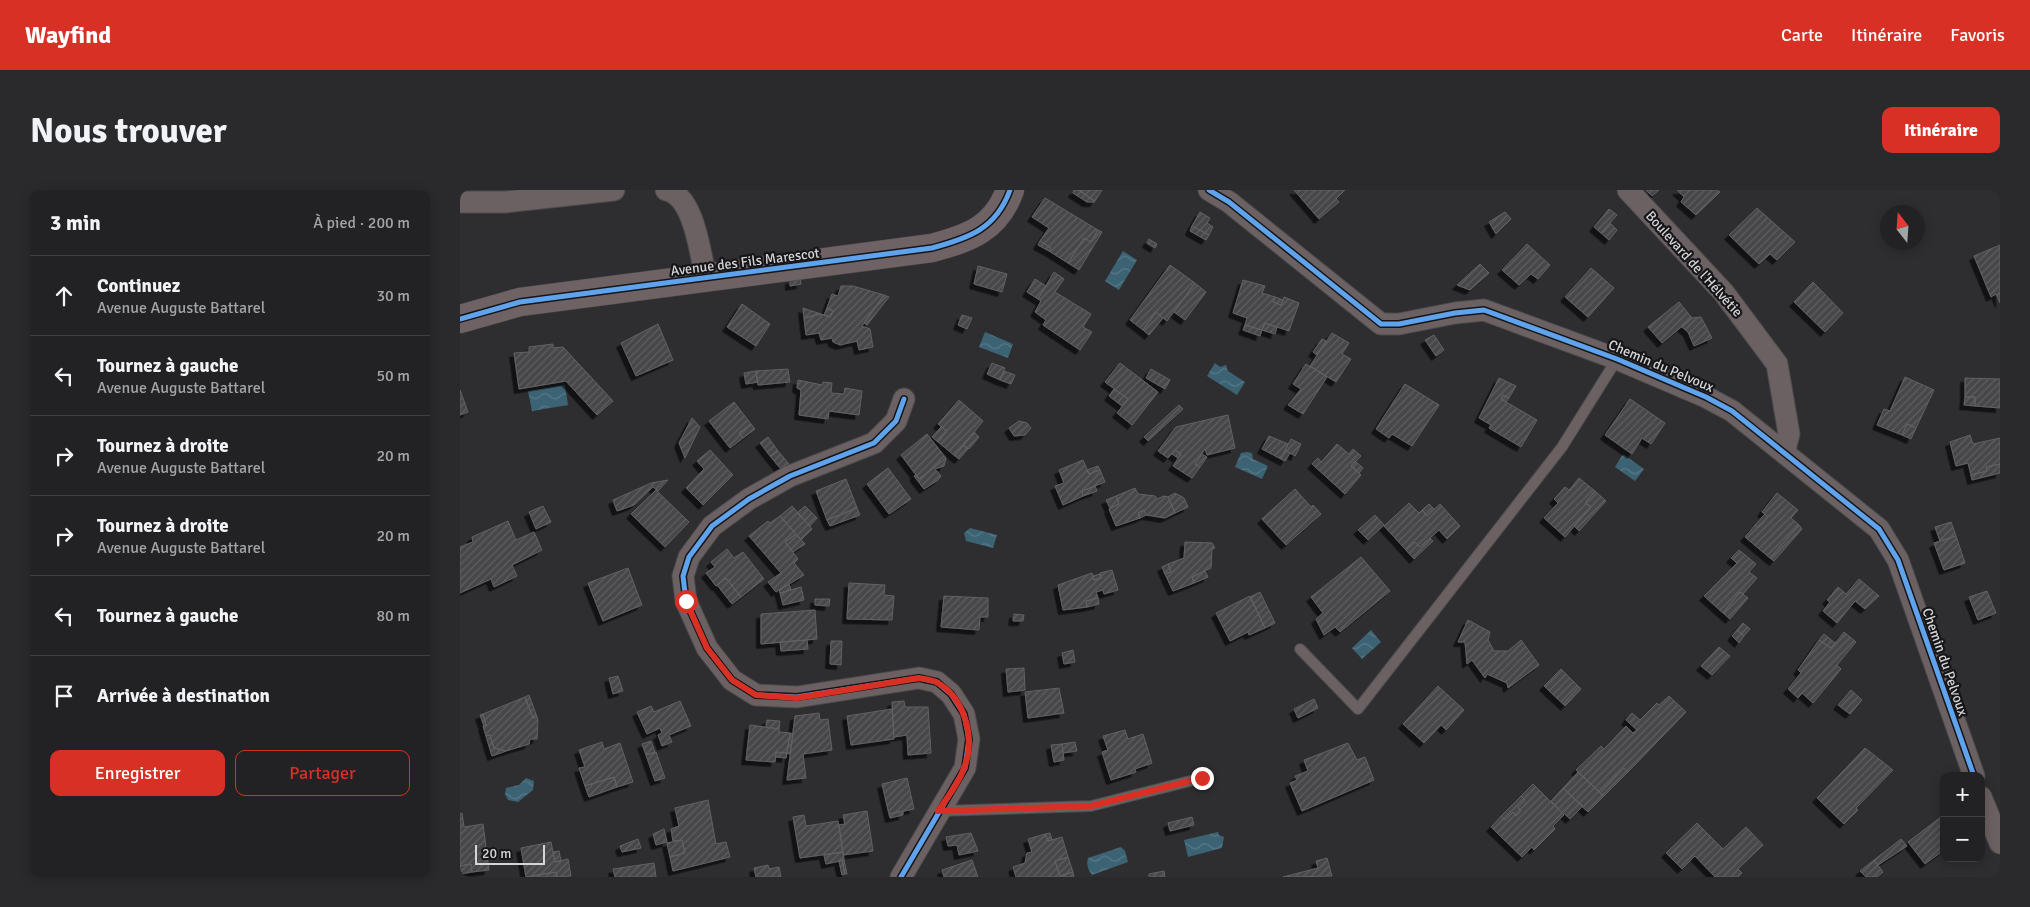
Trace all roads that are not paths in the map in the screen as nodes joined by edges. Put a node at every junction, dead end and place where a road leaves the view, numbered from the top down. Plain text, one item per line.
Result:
1 (614, 190) edge
2 (666, 190) edge
3 (1010, 190) edge
4 (1209, 190) edge
5 (1628, 190) edge
6 (460, 202) edge
7 (706, 278) junction
8 (460, 319) edge
9 (1617, 359) junction
10 (904, 399) dead end
11 (1784, 453) junction
12 (1300, 649) dead end
13 (1973, 772) edge
14 (1202, 778) dead end
15 (1985, 807) edge
16 (938, 811) junction
17 (2000, 843) edge
18 (902, 877) edge

1 - 6 street
2 - 7 street
3 - 7 street, Avenue des Fils Marescot
4 - 9 street, Chemin du Pelvoux
5 - 11 street, Boulevard de l'Hélvétie
7 - 8 street, Avenue des Fils Marescot
9 - 11 street, Chemin du Pelvoux
9 - 12 lane
10 - 16 street
11 - 13 street, Chemin du Pelvoux
14 - 16 lane
15 - 17 street
16 - 18 street

